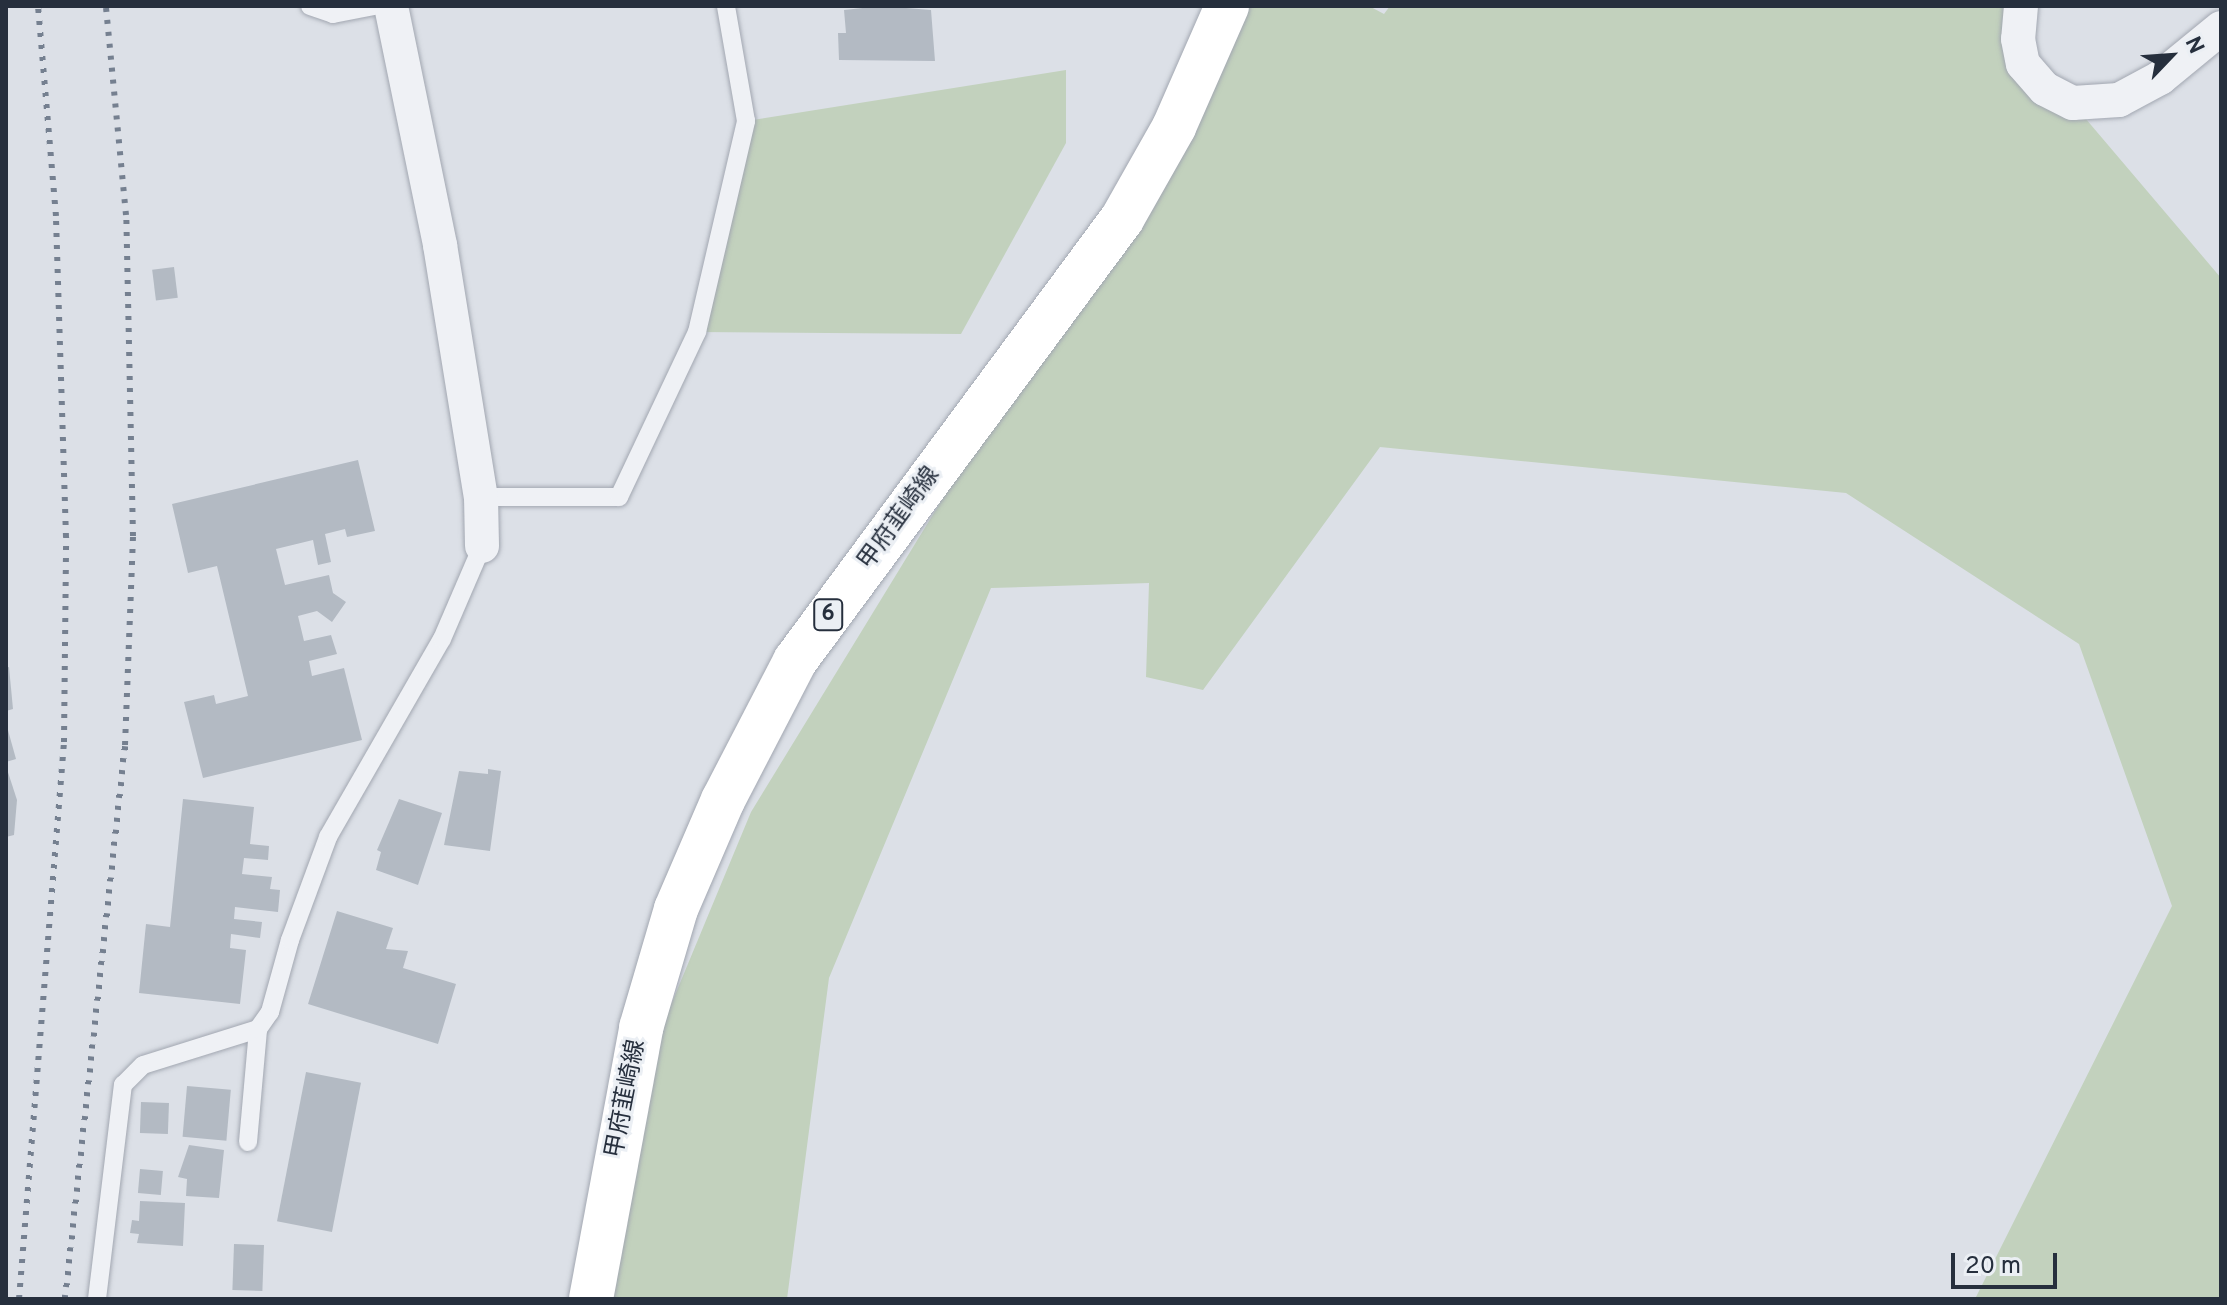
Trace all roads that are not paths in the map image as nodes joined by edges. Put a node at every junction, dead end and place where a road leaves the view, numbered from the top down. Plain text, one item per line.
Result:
1 (310, 6) edge
2 (374, 6) edge
3 (391, 6) edge
4 (726, 6) edge
5 (1227, 6) edge
6 (2021, 6) edge
7 (2221, 28) edge
8 (481, 497) junction
9 (482, 546) joint
10 (258, 1029) junction
11 (248, 1142) dead end
12 (97, 1299) edge
13 (591, 1299) edge

1 - 2 lane
3 - 8 street
4 - 8 lane
5 - 13 main road, 甲府韮崎線 / 6
6 - 7 street
8 - 9 street
9 - 10 lane
10 - 11 lane
10 - 12 lane

